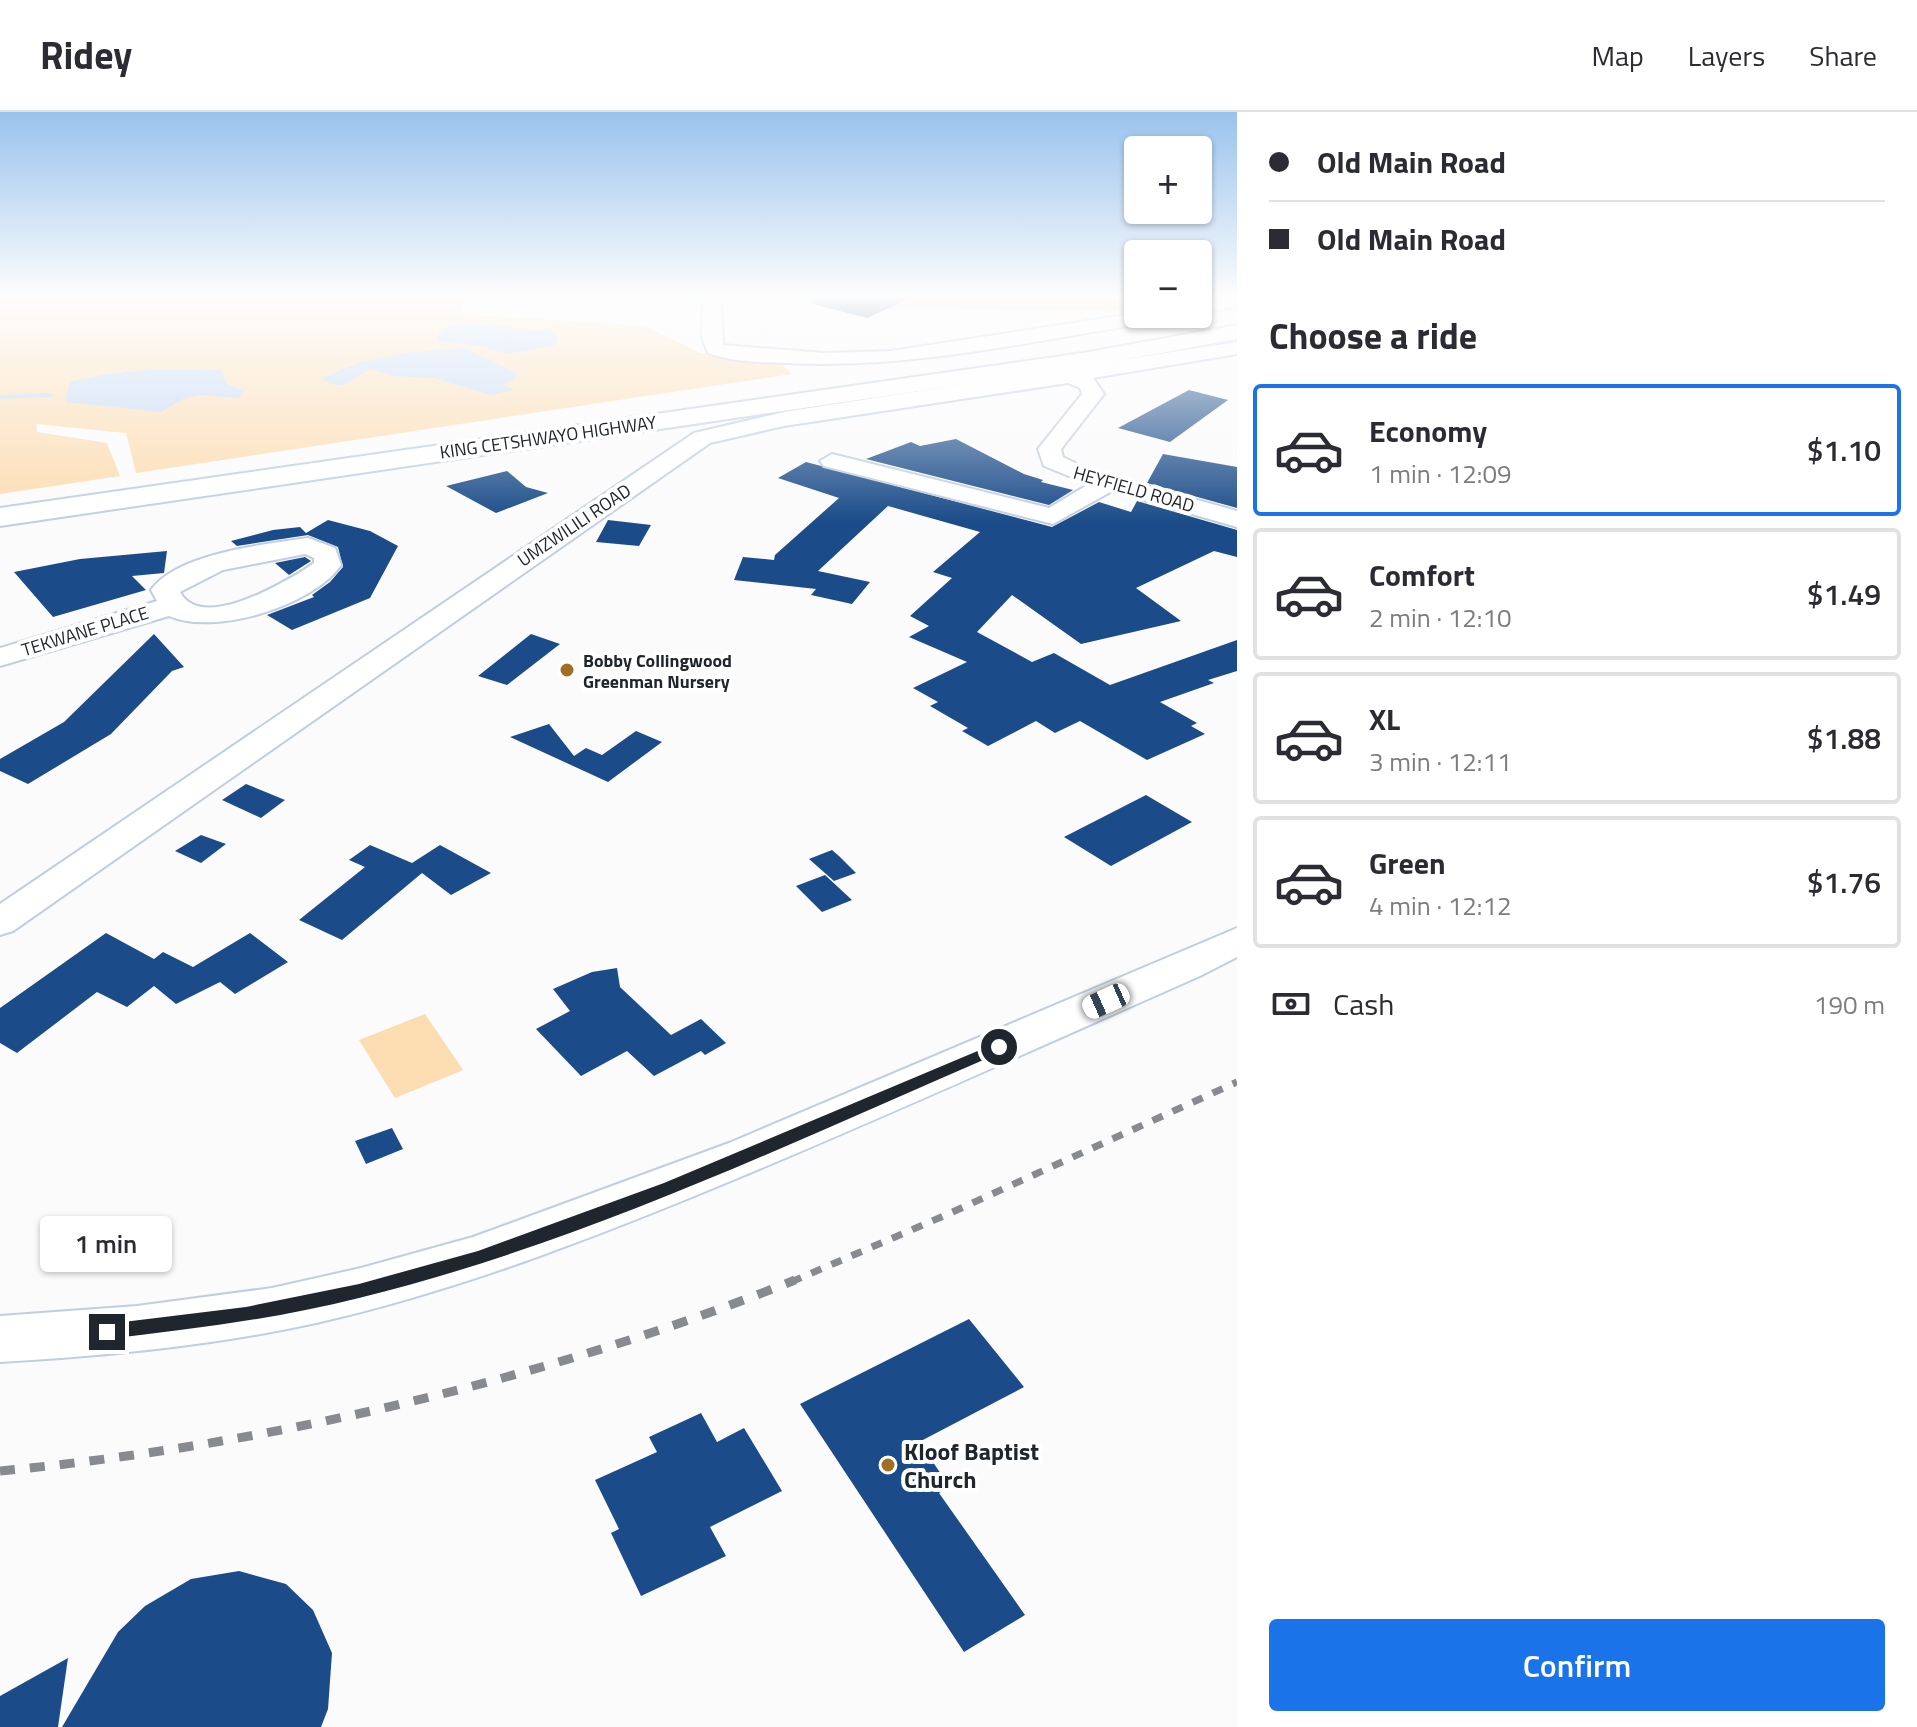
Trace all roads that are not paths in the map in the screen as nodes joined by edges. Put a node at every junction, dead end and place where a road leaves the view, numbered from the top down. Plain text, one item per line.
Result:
1 (925, 371) edge
2 (1004, 371) edge
3 (1092, 371) edge
4 (1071, 377) junction
5 (832, 461) dead end
6 (296, 474) junction
7 (1108, 483) junction
8 (0, 504) edge
9 (0, 517) edge
10 (1237, 519) edge
11 (0, 527) edge
12 (171, 606) junction
13 (0, 657) edge
14 (0, 922) edge
15 (1237, 941) edge
16 (0, 1339) edge

1 - 8 highway, KING CETSHWAYO HIGHWAY
2 - 6 highway, KING CETSHWAYO HIGHWAY
3 - 4 street, UMZWILILI ROAD
4 - 7 street, HEYFIELD ROAD
4 - 14 street, UMZWILILI ROAD
5 - 7 street
6 - 9 highway, KING CETSHWAYO HIGHWAY
6 - 11 highway
7 - 10 street, HEYFIELD ROAD
12 - 12 street, TEKWANE PLACE
12 - 13 street, TEKWANE PLACE
15 - 16 street

